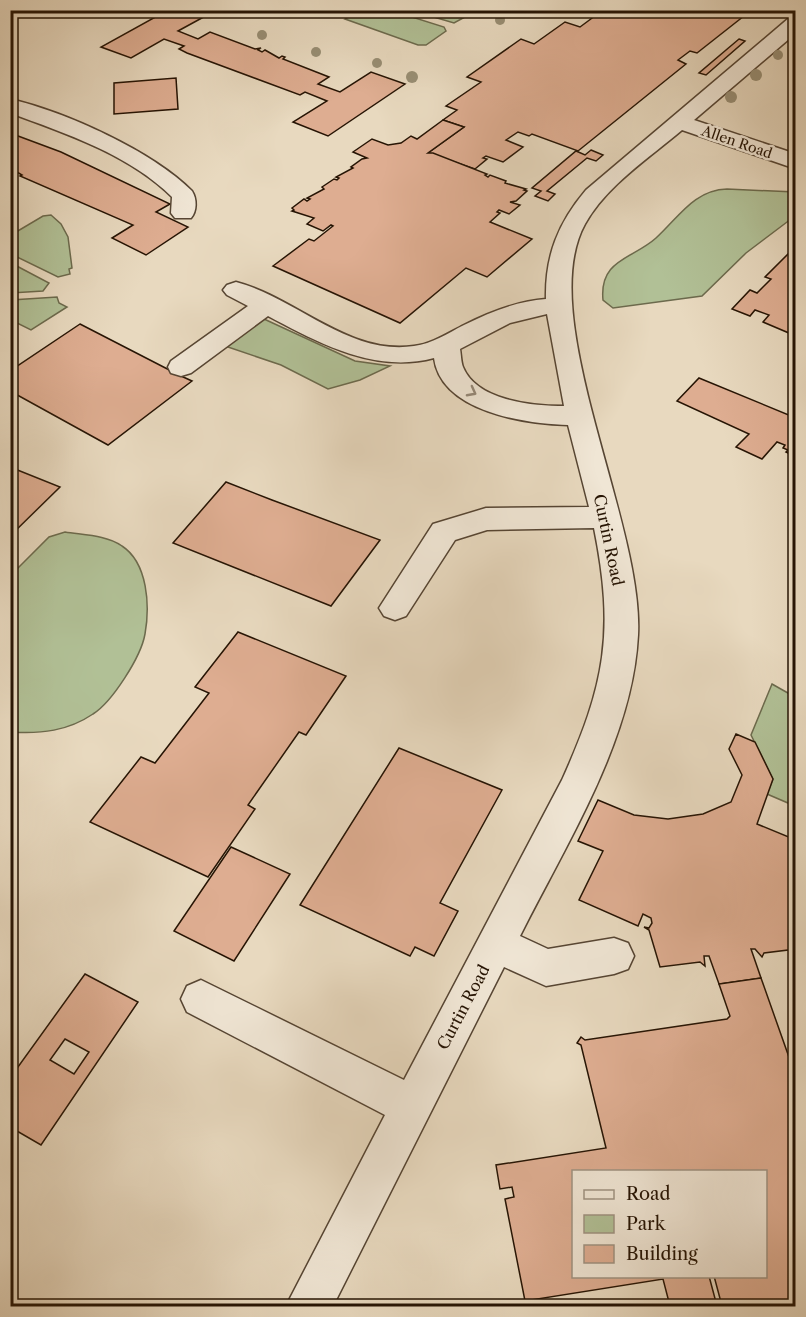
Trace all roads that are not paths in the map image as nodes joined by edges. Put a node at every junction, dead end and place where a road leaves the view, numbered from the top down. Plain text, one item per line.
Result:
1 (790, 10) edge
2 (795, 12) edge
3 (795, 22) edge
4 (10, 105) edge
5 (679, 122) junction
6 (795, 162) edge
7 (183, 213) dead end
8 (236, 290) dead end
9 (266, 304) junction
10 (558, 306) junction
11 (446, 345) junction
12 (181, 367) dead end
13 (578, 416) junction
14 (606, 517) junction
15 (395, 608) dead end
16 (496, 944) junction
17 (614, 956) dead end
18 (201, 999) dead end
19 (412, 1106) junction
20 (309, 1306) edge

1 - 2 street
3 - 5 street, Curtin Road
4 - 7 street
5 - 6 street, Allen Road
5 - 10 street, Curtin Road
8 - 9 street
9 - 11 street
9 - 12 street
10 - 11 street
10 - 13 street, Curtin Road
11 -> 13 street
13 - 14 street, Curtin Road
14 - 15 street
14 - 16 street, Curtin Road
16 - 17 street
16 - 19 street, Curtin Road
18 - 19 street
19 - 20 street, Curtin Road

